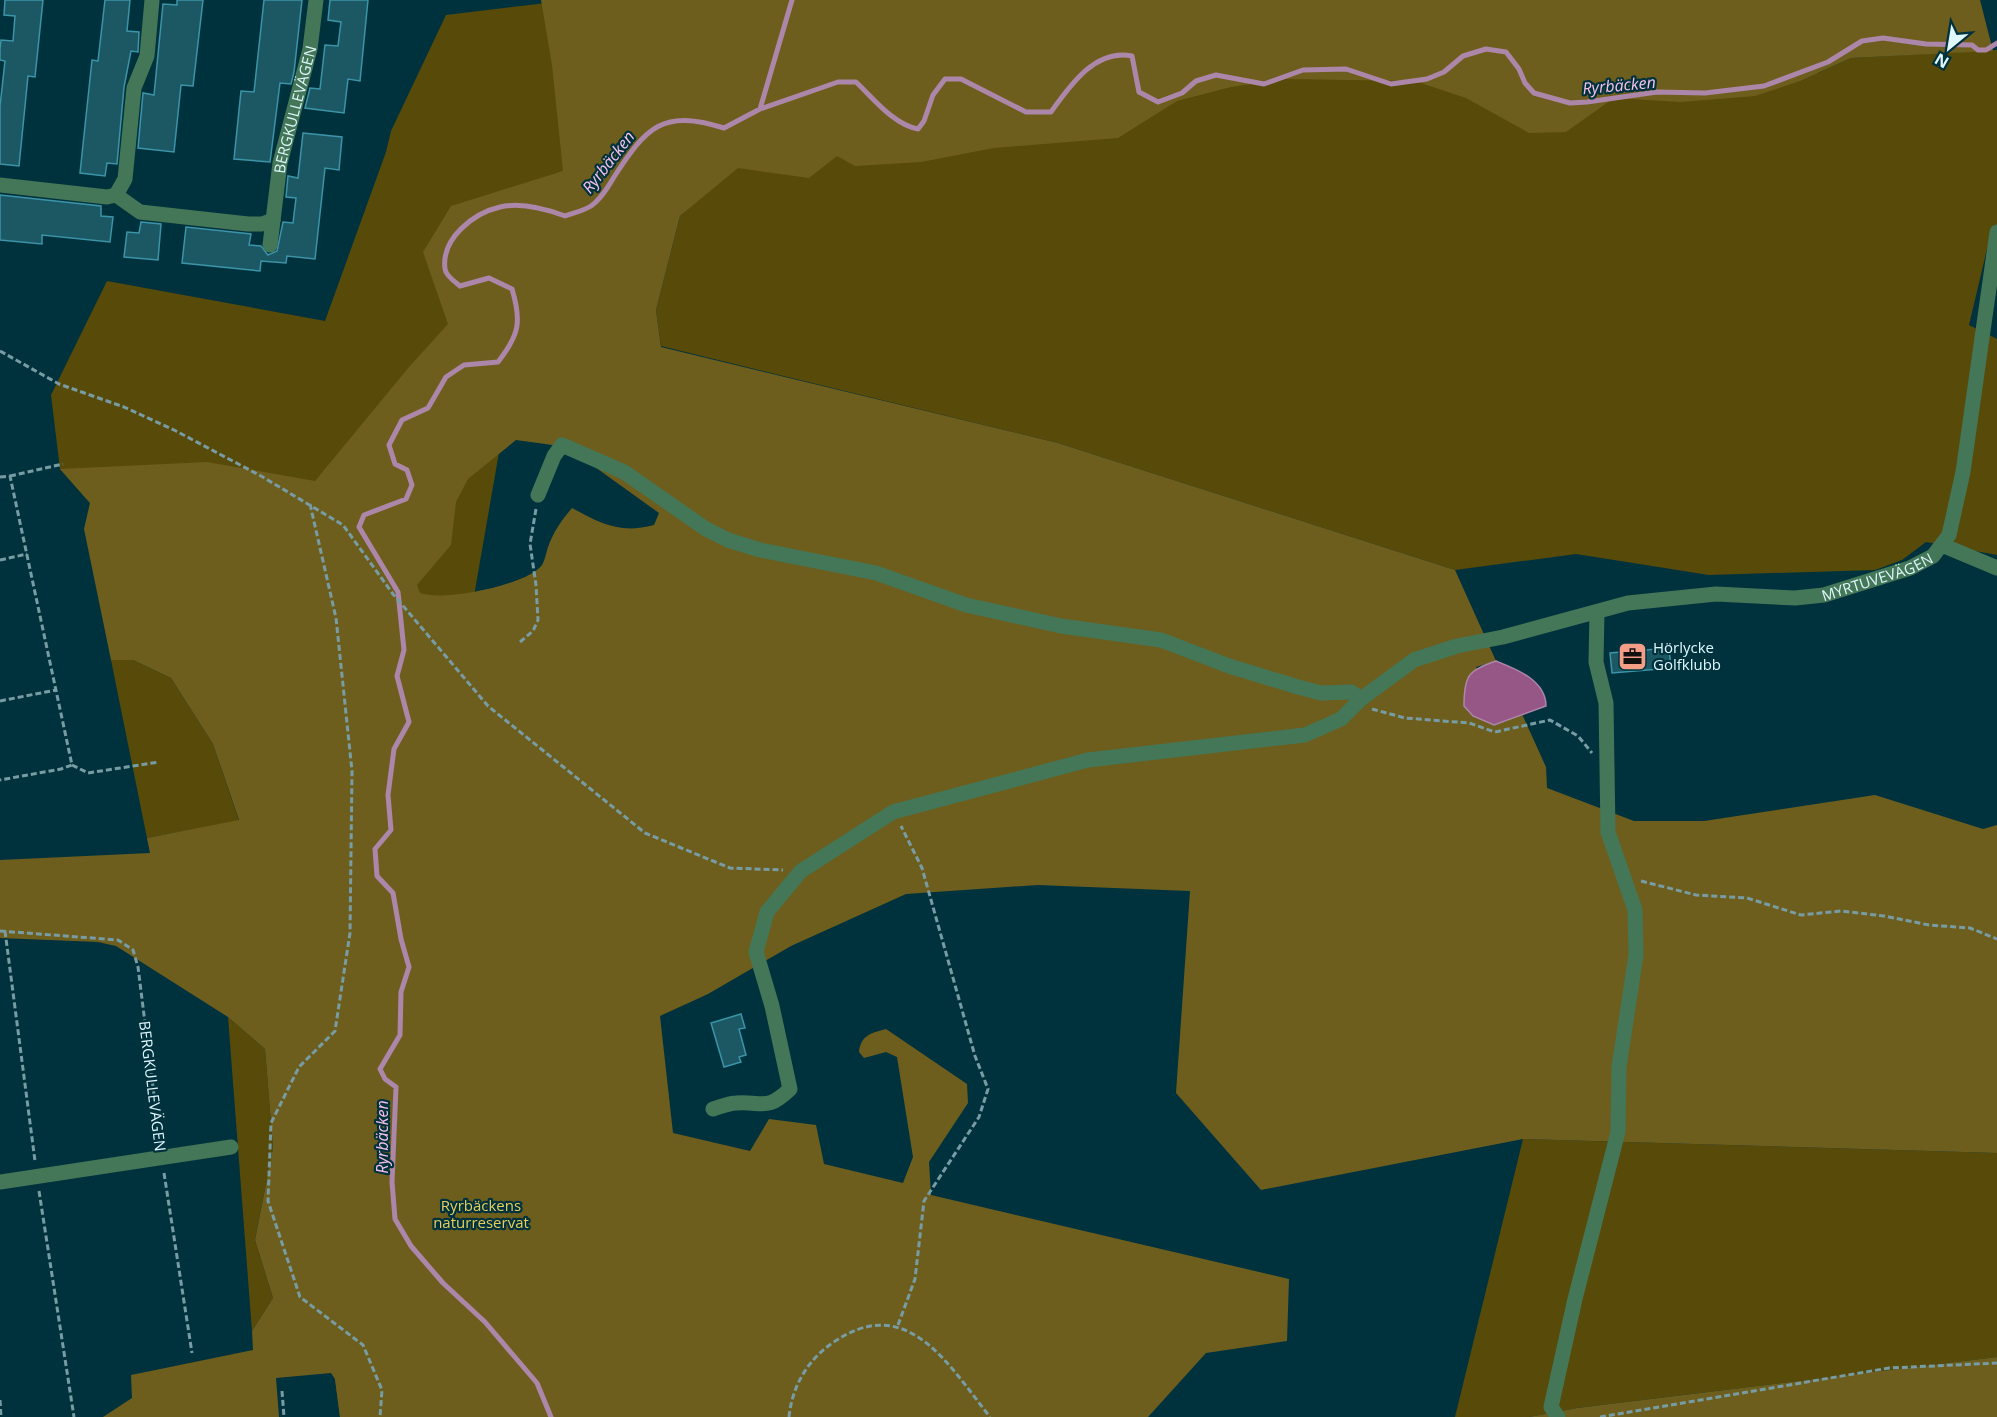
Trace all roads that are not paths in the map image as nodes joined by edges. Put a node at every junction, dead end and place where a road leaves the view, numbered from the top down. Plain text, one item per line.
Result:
1 (152, 0) edge
2 (316, 0) edge
3 (0, 185) edge
4 (116, 195) junction
5 (273, 220) junction
6 (1997, 232) edge
7 (270, 245) dead end
8 (538, 495) road end
9 (1942, 545) junction
10 (1997, 568) edge
11 (1597, 612) junction
12 (1358, 702) junction
13 (713, 1109) dead end
14 (231, 1147) dead end
15 (0, 1182) edge
16 (1558, 1417) edge

1 - 4 street
2 - 5 street, BERGKULLEVÄGEN
3 - 4 street
4 - 5 street
5 - 7 street, BERGKULLEVÄGEN
6 - 9 street, MYRTUVEVÄGEN
8 - 12 street
9 - 10 street
9 - 11 street, MYRTUVEVÄGEN
11 - 12 street, MYRTUVEVÄGEN
11 - 16 street
12 - 13 street, MYRTUVEVÄGEN
14 - 15 street

